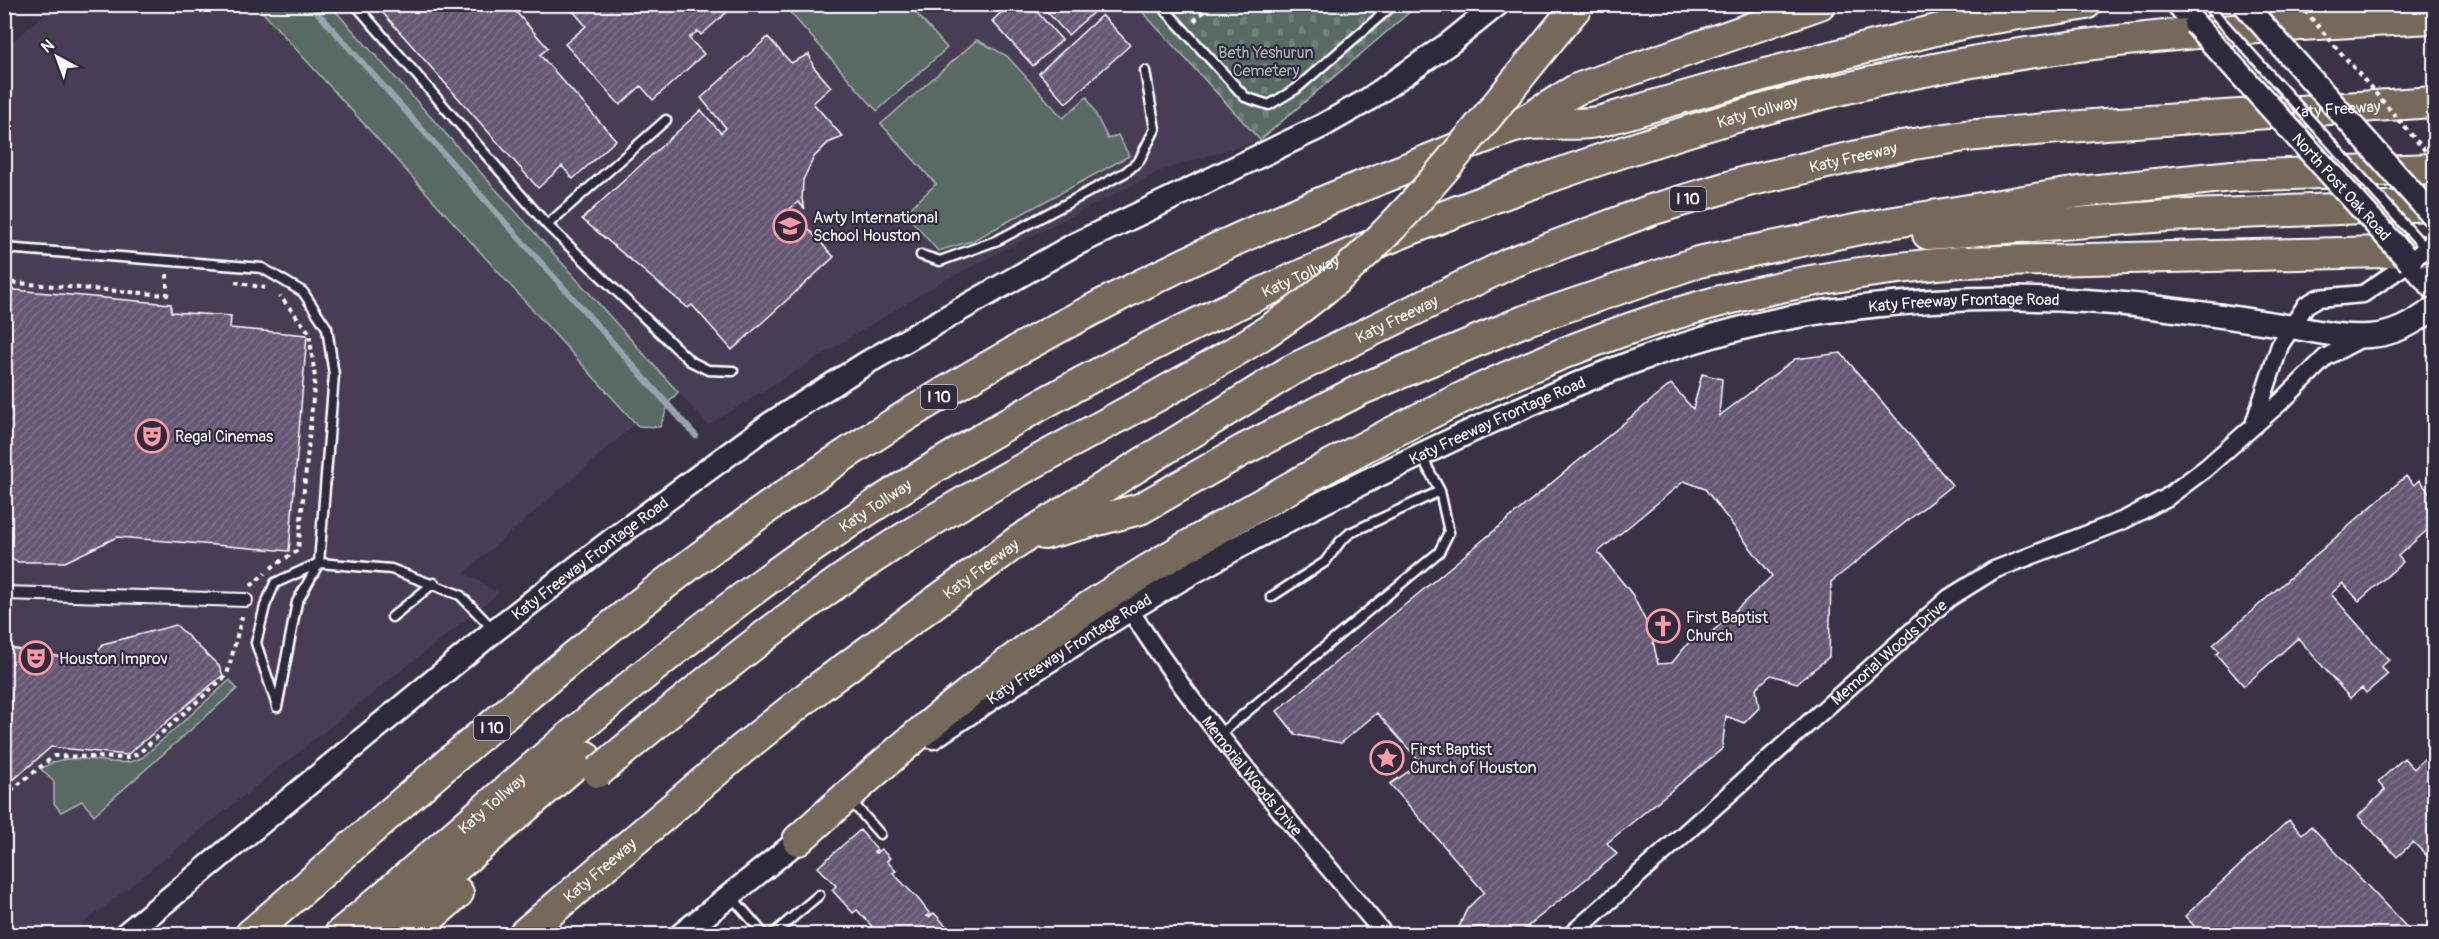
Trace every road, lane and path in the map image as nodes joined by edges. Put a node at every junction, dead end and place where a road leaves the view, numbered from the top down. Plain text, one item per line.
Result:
1 (1160, 4) edge
2 (1212, 4) edge
3 (1394, 4) edge
4 (1498, 4) edge
5 (1555, 4) edge
6 (1579, 4) edge
7 (1820, 4) edge
8 (2086, 4) edge
9 (2178, 4) edge
10 (2206, 4) edge
11 (2244, 4) edge
12 (2299, 4) edge
13 (356, 7) edge
14 (2434, 18) edge
15 (1191, 24) dead end
16 (1145, 71) dead end
17 (2434, 102) edge
18 (666, 120) dead end
19 (1518, 125) junction
20 (2434, 161) edge
21 (2434, 169) edge
22 (2434, 205) edge
23 (2434, 217) edge
24 (547, 225) junction
25 (1769, 246) junction
26 (4, 248) edge
27 (921, 255) dead end
28 (2424, 261) edge
29 (179, 277) dead end
30 (226, 280) dead end
31 (4, 282) edge
32 (2434, 308) edge
33 (2290, 327) junction
34 (2369, 336) junction
35 (733, 371) dead end
36 (2247, 432) junction
37 (1421, 454) junction
38 (1440, 491) junction
39 (1018, 541) junction
40 (319, 563) junction
41 (434, 583) junction
42 (4, 593) edge
43 (1271, 597) dead end
44 (246, 600) junction
45 (1130, 610) junction
46 (392, 617) dead end
47 (495, 631) junction
48 (1220, 734) junction
49 (592, 764) junction
50 (4, 796) edge
51 (851, 800) junction
52 (880, 834) dead end
53 (798, 840) junction
54 (730, 895) junction
55 (819, 895) dead end
56 (126, 934) edge
57 (251, 934) edge
58 (340, 934) edge
59 (378, 934) edge
60 (411, 934) edge
61 (524, 934) edge
62 (682, 934) edge
63 (764, 934) edge
64 (773, 934) edge
65 (1384, 934) edge
66 (1572, 934) edge

1 - 3 lane
2 - 15 path
4 - 47 main road, Katy Freeway Frontage Road
5 - 49 highway
6 - 49 highway, bridge
7 - 19 highway
8 - 19 highway, I 10
9 - 28 main road, North Post Oak Road, bridge
10 - 28 lane, bridge
11 - 23 main road, bridge
12 - 20 path, bridge
13 - 24 lane
14 - 58 highway, Katy Tollway
16 - 27 lane
17 - 39 highway, Katy Freeway / I 10
18 - 24 lane
19 - 57 highway, I 10
21 - 25 highway
22 - 25 highway
24 - 35 lane
25 - 39 highway
26 - 40 lane
28 - 33 street, Memorial Woods Drive
28 - 53 highway
29 - 31 path
30 - 44 path
32 - 34 main road, Katy Freeway Frontage Road
33 - 34 main road, Katy Freeway Frontage Road
33 - 36 street, Memorial Woods Drive
33 - 37 main road, Katy Freeway Frontage Road
34 - 36 street, Memorial Woods Drive
36 - 66 street, Memorial Woods Drive
37 - 38 lane
37 - 45 main road, Katy Freeway Frontage Road
38 - 43 lane
38 - 48 lane
39 - 61 highway, Katy Freeway / I 10
40 - 40 lane
40 - 41 lane
41 - 46 lane
41 - 47 lane
42 - 44 street
44 - 50 path
45 - 48 street, Memorial Woods Drive
45 - 51 main road, Katy Freeway Frontage Road
47 - 56 main road, Katy Freeway Frontage Road
48 - 65 street, Memorial Woods Drive
49 - 59 highway
49 - 60 highway
51 - 52 lane
51 - 53 main road, Katy Freeway Frontage Road
53 - 54 main road, Katy Freeway Frontage Road
54 - 62 main road, Katy Freeway Frontage Road
54 - 63 lane
55 - 64 lane

